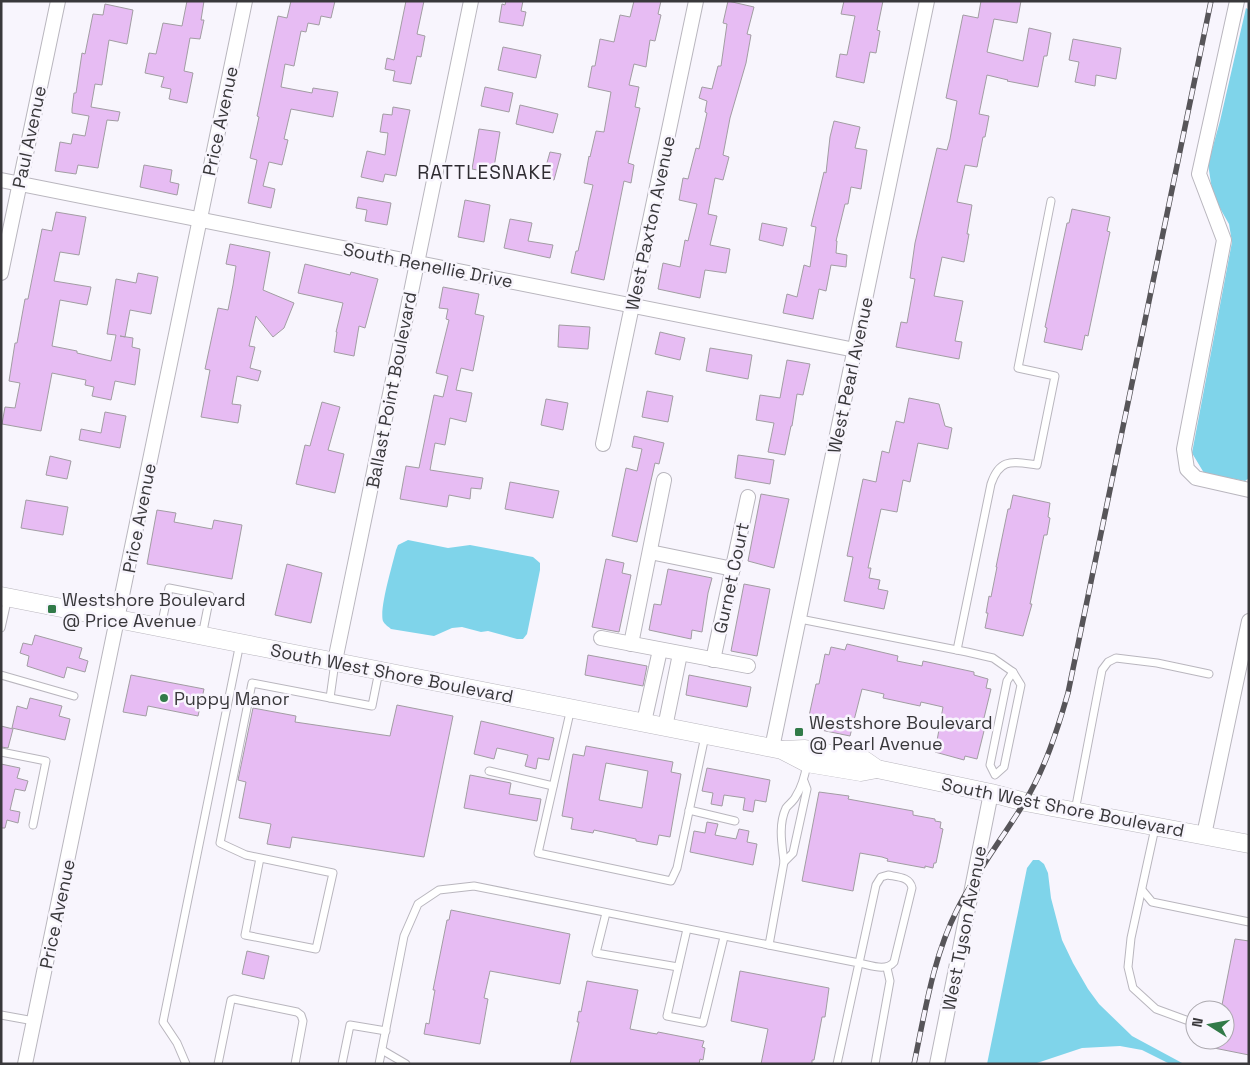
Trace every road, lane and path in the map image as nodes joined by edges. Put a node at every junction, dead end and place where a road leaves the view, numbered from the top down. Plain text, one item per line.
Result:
1 (58, 1) edge
2 (245, 1) edge
3 (471, 1) edge
4 (696, 1) edge
5 (927, 1) edge
6 (1237, 1) edge
7 (1, 180) edge
8 (20, 184) junction
9 (1051, 201) dead end
10 (200, 219) junction
11 (416, 262) junction
12 (1, 274) edge
13 (633, 306) junction
14 (855, 350) junction
15 (603, 444) dead end
16 (664, 480) dead end
17 (1249, 490) edge
18 (748, 497) dead end
19 (650, 552) junction
20 (733, 569) junction
21 (5, 596) edge
22 (118, 619) junction
23 (800, 619) junction
24 (1249, 620) edge
25 (161, 627) junction
26 (1, 628) edge
27 (202, 636) junction
28 (601, 638) dead end
29 (240, 643) junction
30 (631, 644) junction
31 (660, 650) junction
32 (957, 650) junction
33 (680, 654) junction
34 (713, 660) junction
35 (336, 661) junction
36 (748, 666) dead end
37 (379, 670) junction
38 (1012, 672) junction
39 (1209, 674) dead end
40 (1, 675) edge
41 (74, 696) dead end
42 (330, 698) junction
43 (571, 708) junction
44 (644, 722) junction
45 (665, 727) junction
46 (705, 735) junction
47 (777, 749) junction
48 (1, 752) edge
49 (807, 763) junction
50 (877, 769) junction
51 (489, 771) dead end
52 (995, 775) junction
53 (804, 781) junction
54 (553, 786) junction
55 (991, 793) junction
56 (689, 810) junction
57 (1075, 811) junction
58 (735, 821) dead end
59 (33, 825) dead end
60 (1156, 826) junction
61 (1204, 835) junction
62 (1249, 844) edge
63 (260, 858) junction
64 (784, 862) junction
65 (1142, 890) junction
66 (606, 912) junction
67 (1249, 922) edge
68 (687, 929) junction
69 (724, 937) junction
70 (768, 945) junction
71 (859, 963) junction
72 (678, 967) junction
73 (887, 968) junction
74 (1, 1015) edge
75 (1185, 1020) edge
76 (34, 1021) junction
77 (386, 1031) junction
78 (382, 1050) junction
79 (25, 1064) edge
80 (186, 1064) edge
81 (218, 1064) edge
82 (295, 1064) edge
83 (342, 1064) edge
84 (379, 1064) edge
85 (406, 1064) edge
86 (837, 1064) edge
87 (875, 1064) edge
88 (937, 1064) edge

1 - 8 street, Paul Avenue
2 - 10 street, Price Avenue
3 - 11 street, Ballast Point Boulevard
4 - 13 street, West Paxton Avenue
5 - 14 street, West Pearl Avenue
6 - 17 street
7 - 8 street, South Renellie Drive
8 - 10 street, South Renellie Drive
8 - 12 street, Paul Avenue
9 - 32 lane
10 - 11 street, South Renellie Drive
10 - 22 street, Price Avenue
11 - 13 street, South Renellie Drive
11 - 35 street, Ballast Point Boulevard
13 - 14 street, South Renellie Drive
13 - 15 street, West Paxton Avenue
14 - 23 street, West Pearl Avenue
16 - 19 street
18 - 20 street, Gurnet Court
19 - 20 street
19 - 30 street
20 - 34 street, Gurnet Court
21 - 22 street, South West Shore Boulevard
21 - 26 lane
22 - 25 street, South West Shore Boulevard
22 - 76 street, Price Avenue
23 - 32 lane
23 - 47 street, West Pearl Avenue
24 - 61 street
25 - 27 street, South West Shore Boulevard
25 - 27 lane
27 - 29 street, South West Shore Boulevard
28 - 30 street
29 - 35 street, South West Shore Boulevard
29 - 80 lane
30 - 31 street
31 - 33 street
31 - 44 street
32 - 38 lane
33 - 34 street
33 - 45 street
34 - 36 street
35 - 37 street, South West Shore Boulevard
35 - 42 lane
37 - 42 lane
37 - 43 street, South West Shore Boulevard
38 - 52 lane
38 - 52 lane
39 - 57 lane
40 - 41 lane
42 - 63 lane
43 - 44 street, South West Shore Boulevard
43 - 54 lane
44 - 45 street, South West Shore Boulevard
45 - 46 street, South West Shore Boulevard
46 - 47 street, South West Shore Boulevard
46 - 56 lane
47 - 49 street, South West Shore Boulevard
47 - 50 street, South West Shore Boulevard
48 - 59 lane
49 - 50 street, South West Shore Boulevard
49 - 53 lane
50 - 55 street, South West Shore Boulevard
51 - 54 lane
52 - 55 lane
53 - 64 lane
53 - 64 lane
54 - 56 lane
55 - 57 street, South West Shore Boulevard
55 - 88 street, West Tyson Avenue
56 - 58 lane
57 - 60 street, South West Shore Boulevard
60 - 61 street, South West Shore Boulevard
60 - 65 lane
61 - 62 street, South West Shore Boulevard
63 - 63 lane
64 - 70 lane
65 - 67 lane
65 - 75 lane
66 - 68 lane
66 - 72 lane
66 - 77 lane
68 - 69 lane
68 - 72 lane
69 - 70 lane
69 - 72 lane
70 - 71 lane
71 - 73 lane
71 - 73 lane
71 - 86 lane
73 - 87 lane
74 - 76 lane
76 - 79 street, Price Avenue
77 - 78 lane
77 - 83 lane
78 - 84 lane
78 - 85 lane
81 - 82 lane

